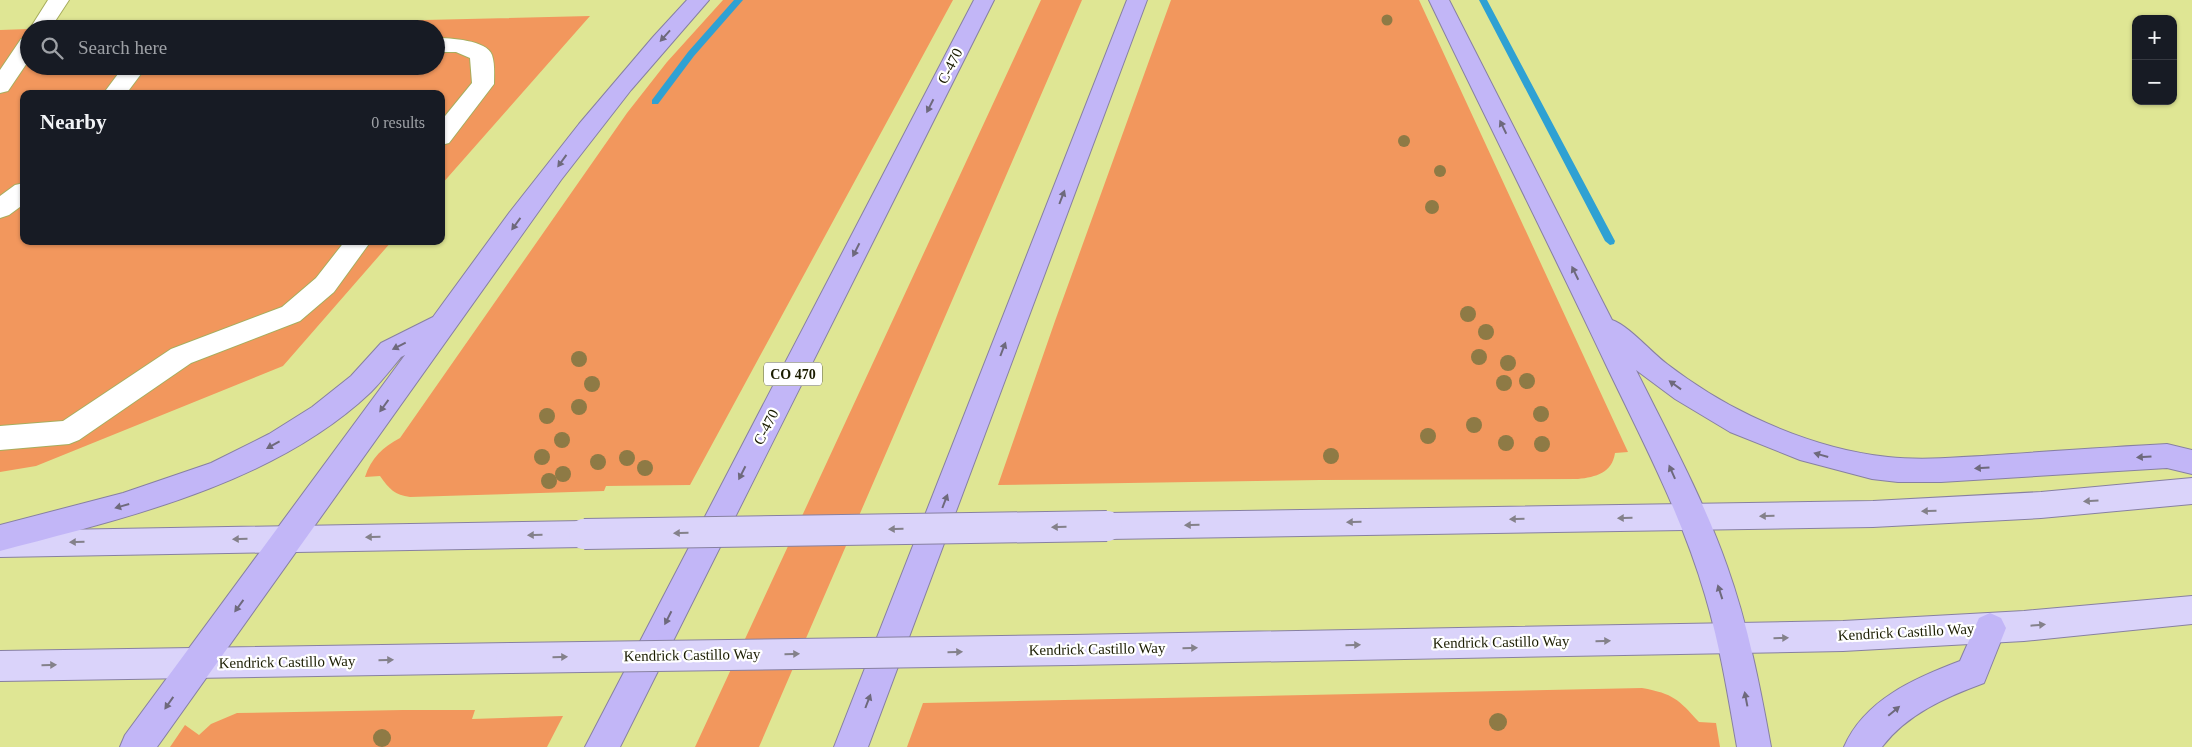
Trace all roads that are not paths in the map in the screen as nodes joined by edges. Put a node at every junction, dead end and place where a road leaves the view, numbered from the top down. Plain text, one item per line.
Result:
1 (59, 0) edge
2 (699, 0) edge
3 (984, 0) edge
4 (1137, 0) edge
5 (1440, 0) edge
6 (45, 20) edge
7 (445, 45) edge
8 (20, 57) edge
9 (129, 75) edge
10 (0, 86) edge
11 (117, 90) edge
12 (445, 132) edge
13 (20, 194) edge
14 (0, 209) edge
15 (356, 245) edge
16 (1597, 316) junction
17 (443, 323) junction
18 (0, 438) edge
19 (2192, 462) edge
20 (2192, 492) edge
21 (1691, 516) junction
22 (0, 538) edge
23 (288, 538) junction
24 (0, 544) edge
25 (2192, 610) edge
26 (1990, 628) junction
27 (1732, 639) junction
28 (197, 663) junction
29 (0, 666) edge
30 (137, 747) edge
31 (602, 747) edge
32 (851, 747) edge
33 (1754, 747) edge
34 (1861, 747) edge

1 - 6 street
2 -> 17 highway
3 -> 31 highway, C-470 / CO 470
32 -> 4 highway
16 -> 5 highway
7 - 12 street
8 - 10 street
9 - 11 street
13 - 14 street
15 - 18 street
19 -> 16 highway
21 -> 16 highway
17 -> 22 highway
17 -> 23 highway
20 -> 21 main road
21 -> 23 main road, bridge
27 -> 21 highway
23 -> 24 main road
23 -> 28 highway
26 -> 25 main road, Kendrick Castillo Way
27 -> 26 main road, Kendrick Castillo Way
34 -> 26 highway
28 -> 27 main road, Kendrick Castillo Way, bridge
33 -> 27 highway
29 -> 28 main road, Kendrick Castillo Way
28 -> 30 highway

